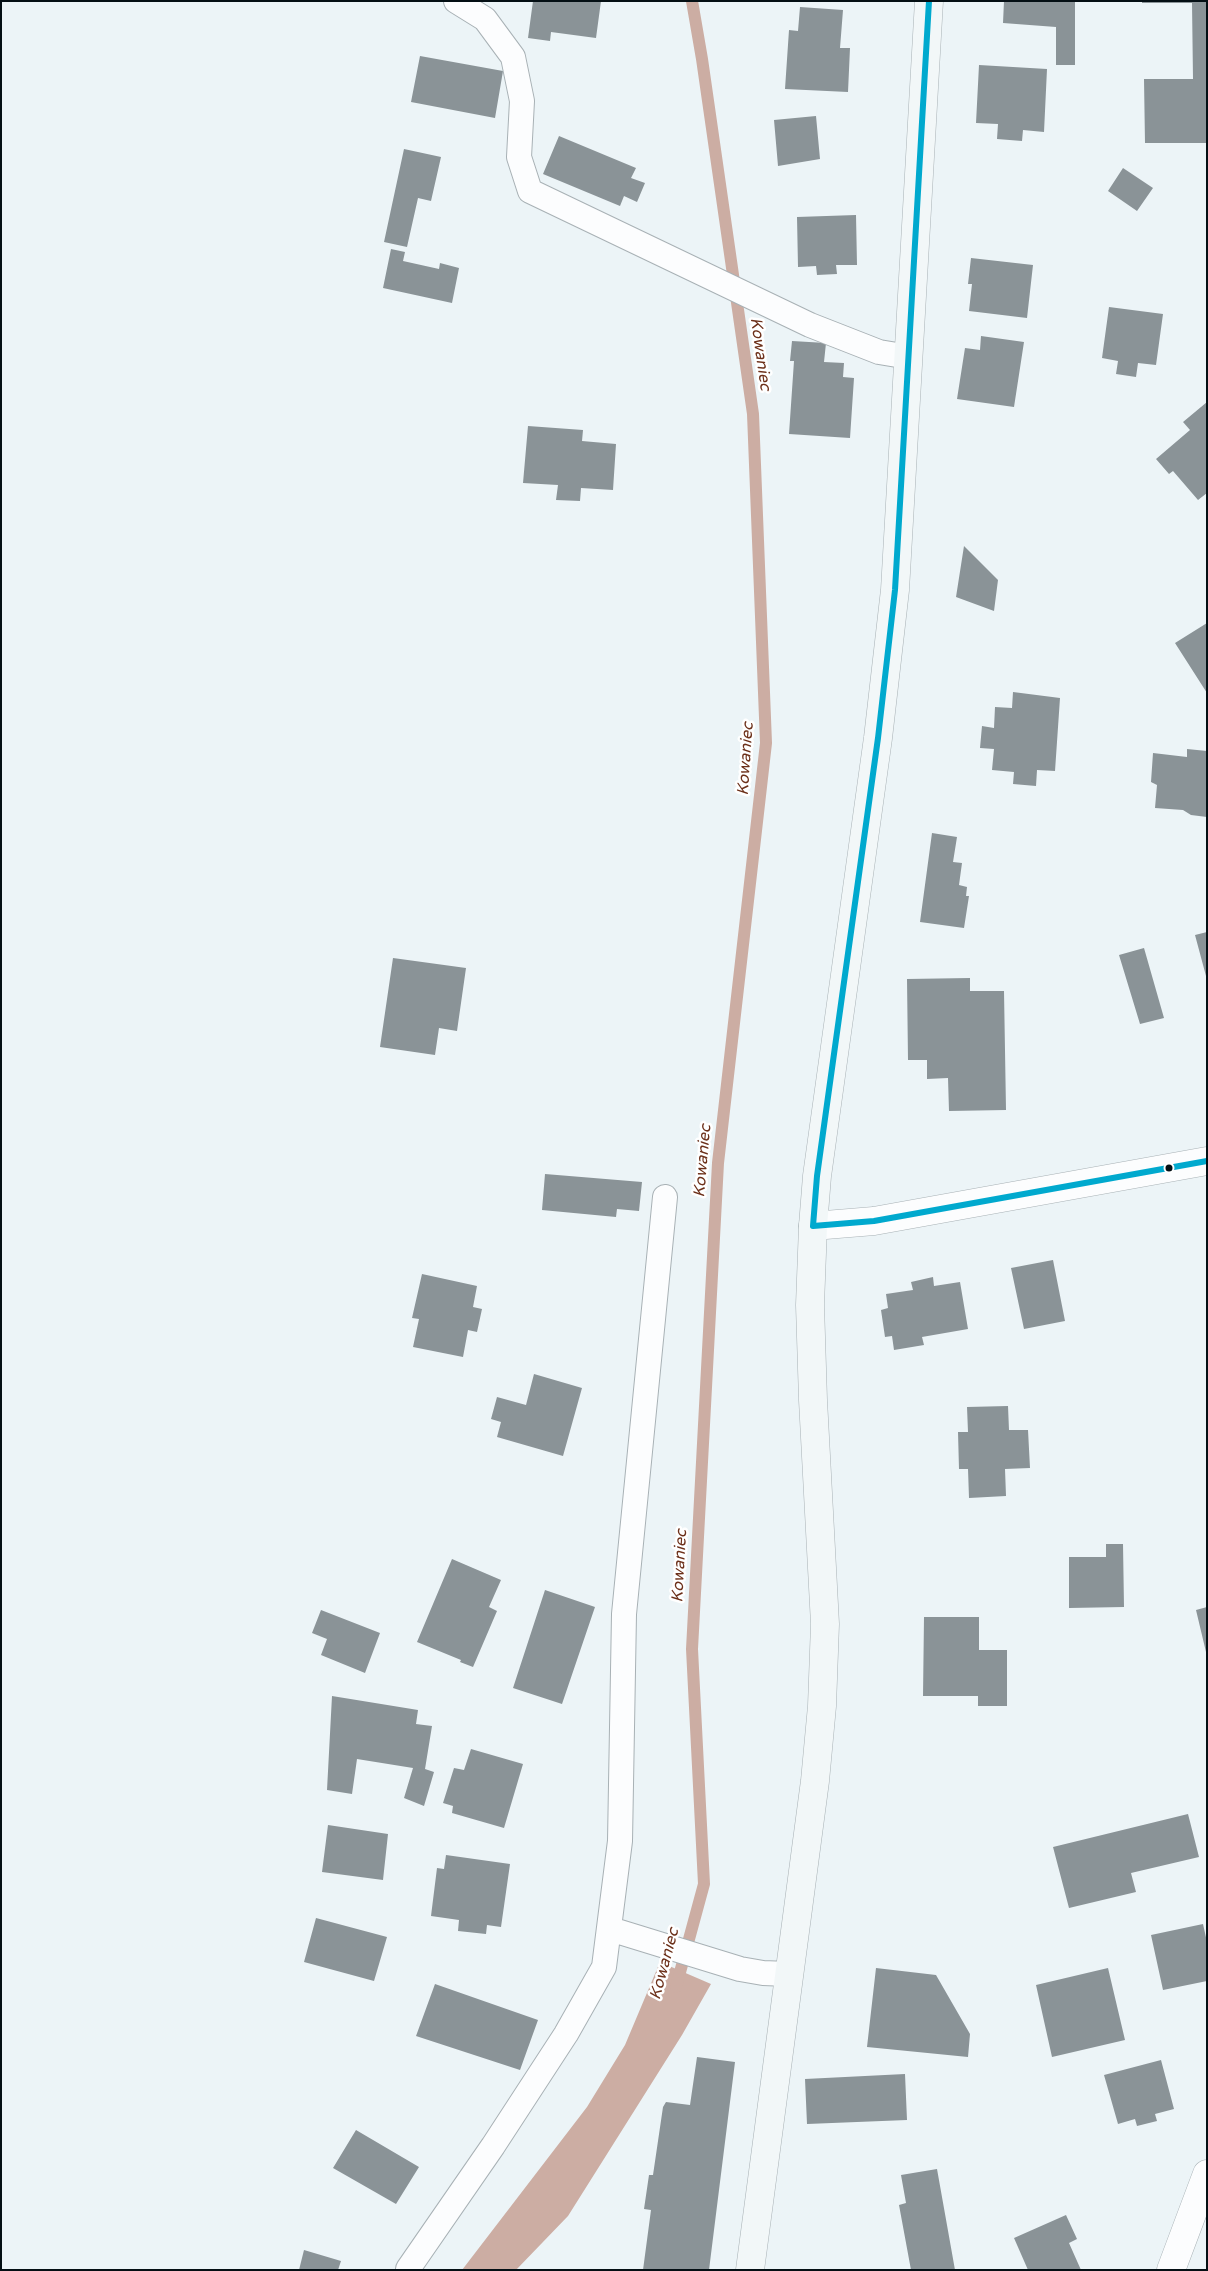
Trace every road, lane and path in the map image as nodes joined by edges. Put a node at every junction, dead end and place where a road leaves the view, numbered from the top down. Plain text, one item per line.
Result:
1 (456, 1) edge
2 (929, 1) edge
3 (909, 357) junction
4 (1207, 1161) edge
5 (664, 1197) dead end
6 (813, 1226) junction
7 (610, 1928) junction
8 (788, 1974) junction
9 (1207, 2174) edge
10 (408, 2269) edge
11 (750, 2270) edge
12 (1171, 2270) edge

1 - 3 lane
2 - 3 street
3 - 6 street
4 - 6 street
5 - 7 lane
6 - 8 street
7 - 8 lane
7 - 10 lane
8 - 11 street
9 - 12 street

